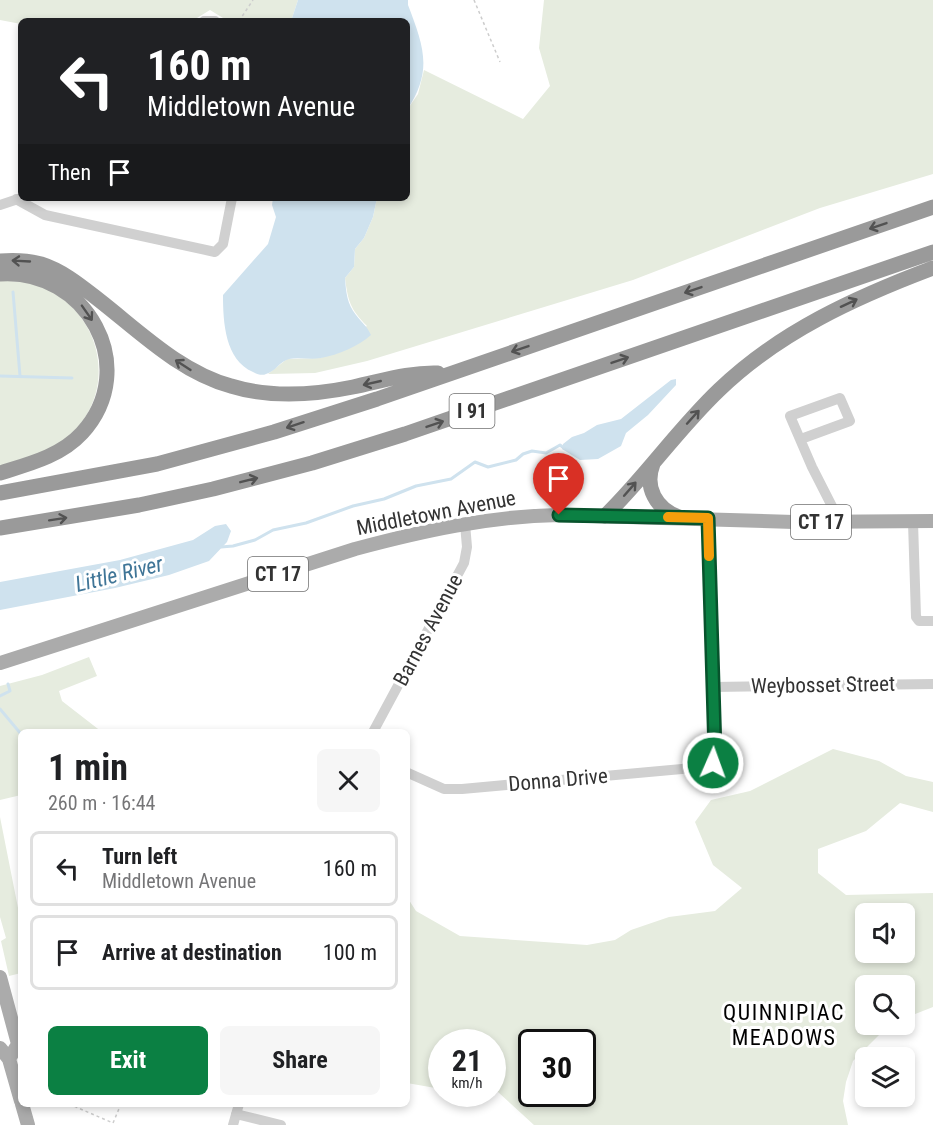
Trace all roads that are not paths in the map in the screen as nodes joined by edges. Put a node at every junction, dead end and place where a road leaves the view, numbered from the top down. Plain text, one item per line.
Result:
1 (18, 198) edge
2 (24, 201) edge
3 (231, 201) edge
4 (0, 205) edge
5 (933, 207) edge
6 (933, 252) edge
7 (0, 261) edge
8 (933, 268) edge
9 (0, 274) edge
10 (450, 373) junction
11 (801, 439) junction
12 (655, 461) junction
13 (0, 473) edge
14 (0, 494) edge
15 (605, 516) junction
16 (679, 517) junction
17 (708, 518) junction
18 (933, 521) edge
19 (840, 522) junction
20 (913, 522) junction
21 (465, 524) junction
22 (0, 528) edge
23 (933, 621) edge
24 (0, 663) edge
25 (933, 684) edge
26 (713, 687) junction
27 (375, 729) edge
28 (410, 774) edge
29 (0, 977) edge
30 (5, 1059) edge
31 (18, 1094) edge
32 (23, 1107) edge
33 (236, 1114) edge
34 (28, 1125) edge
35 (281, 1125) edge

1 - 4 street
2 - 3 street
5 -> 10 highway, I 91
22 -> 6 highway, I 91
10 -> 7 highway
12 -> 8 highway
9 -> 13 highway
10 -> 14 highway, I 91
11 - 11 street
11 - 19 street
15 -> 12 highway
12 - 16 highway
15 - 16 main road, Middletown Avenue / CT 17
15 - 21 main road, Middletown Avenue / CT 17
16 - 17 main road, Middletown Avenue / CT 17
17 - 19 main road, Middletown Avenue / CT 17
17 - 26 street
18 - 20 main road, Middletown Avenue / CT 17
19 - 20 main road, Middletown Avenue / CT 17
20 - 23 street
21 - 24 main road, Middletown Avenue / CT 17
21 - 27 street, Barnes Avenue
25 - 26 street, Weybosset Street
26 - 28 street, Donna Drive
29 - 30 main road
30 - 31 main road
32 - 34 main road
33 - 35 street

